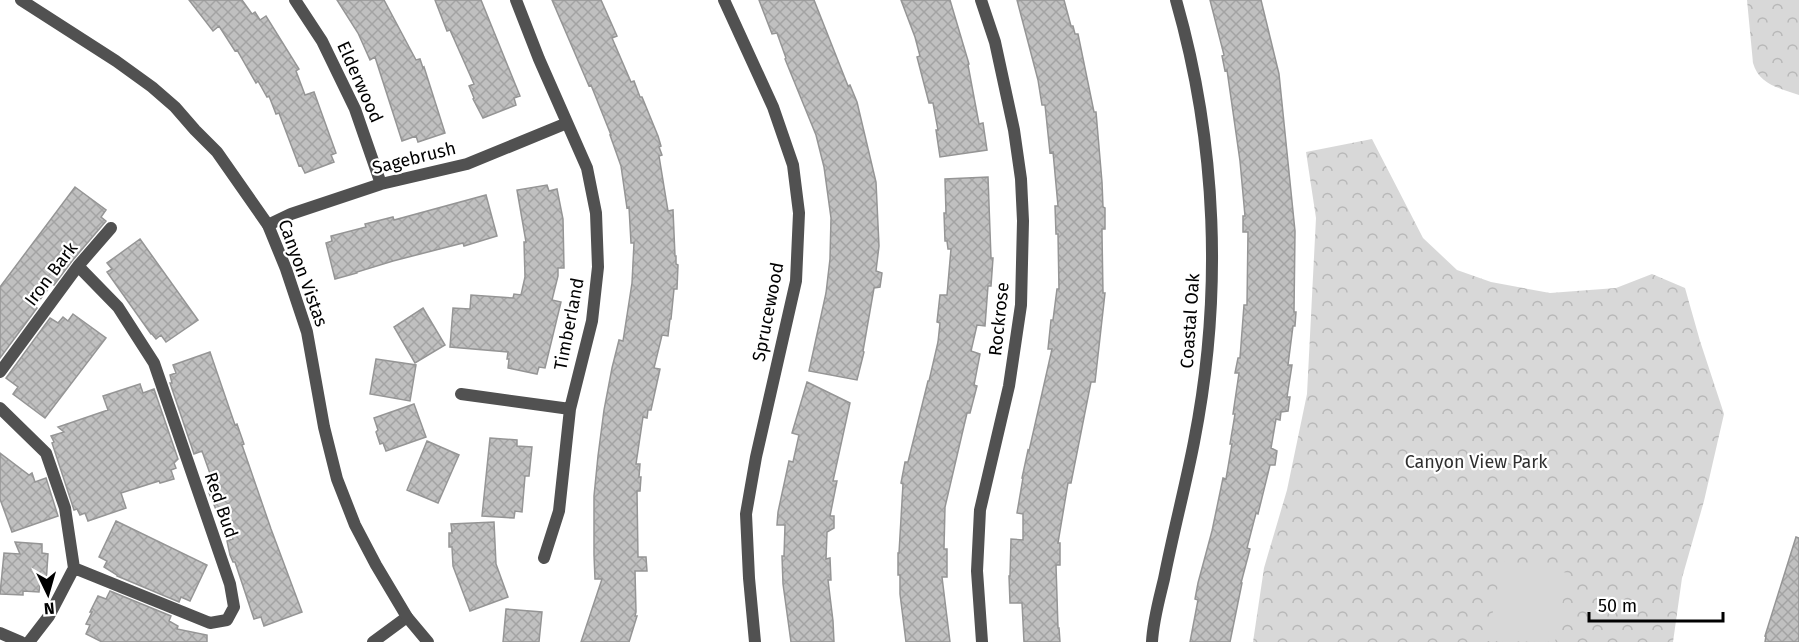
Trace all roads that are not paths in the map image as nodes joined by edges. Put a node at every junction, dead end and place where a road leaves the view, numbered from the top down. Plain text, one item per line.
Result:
1 (21, 0) edge
2 (295, 0) edge
3 (516, 0) edge
4 (724, 0) edge
5 (981, 0) edge
6 (1176, 0) edge
7 (567, 123) junction
8 (381, 184) junction
9 (268, 225) junction
10 (111, 228) dead end
11 (78, 266) junction
12 (0, 372) edge
13 (462, 394) dead end
14 (0, 408) edge
15 (570, 410) junction
16 (544, 558) dead end
17 (74, 568) junction
18 (407, 617) junction
19 (0, 633) edge
20 (21, 642) edge
21 (29, 642) edge
22 (373, 642) edge
23 (428, 642) edge
24 (755, 642) edge
25 (982, 642) edge
26 (1152, 642) edge

1 - 9 street, Canyon Vistas
2 - 8 street, Elderwood
3 - 7 street, Timberland
4 - 24 street, Sprucewood
5 - 25 street, Rockrose
6 - 26 street, Coastal Oak
7 - 8 street, Sagebrush
7 - 15 street, Timberland
8 - 9 street, Sagebrush
9 - 18 street, Canyon Vistas
10 - 11 street, Iron Bark
11 - 12 street, Iron Bark
11 - 17 street, Red Bud
13 - 15 street
14 - 17 street
15 - 16 street, Timberland
17 - 21 street
18 - 22 street
18 - 23 street, Canyon Vistas
19 - 20 street

